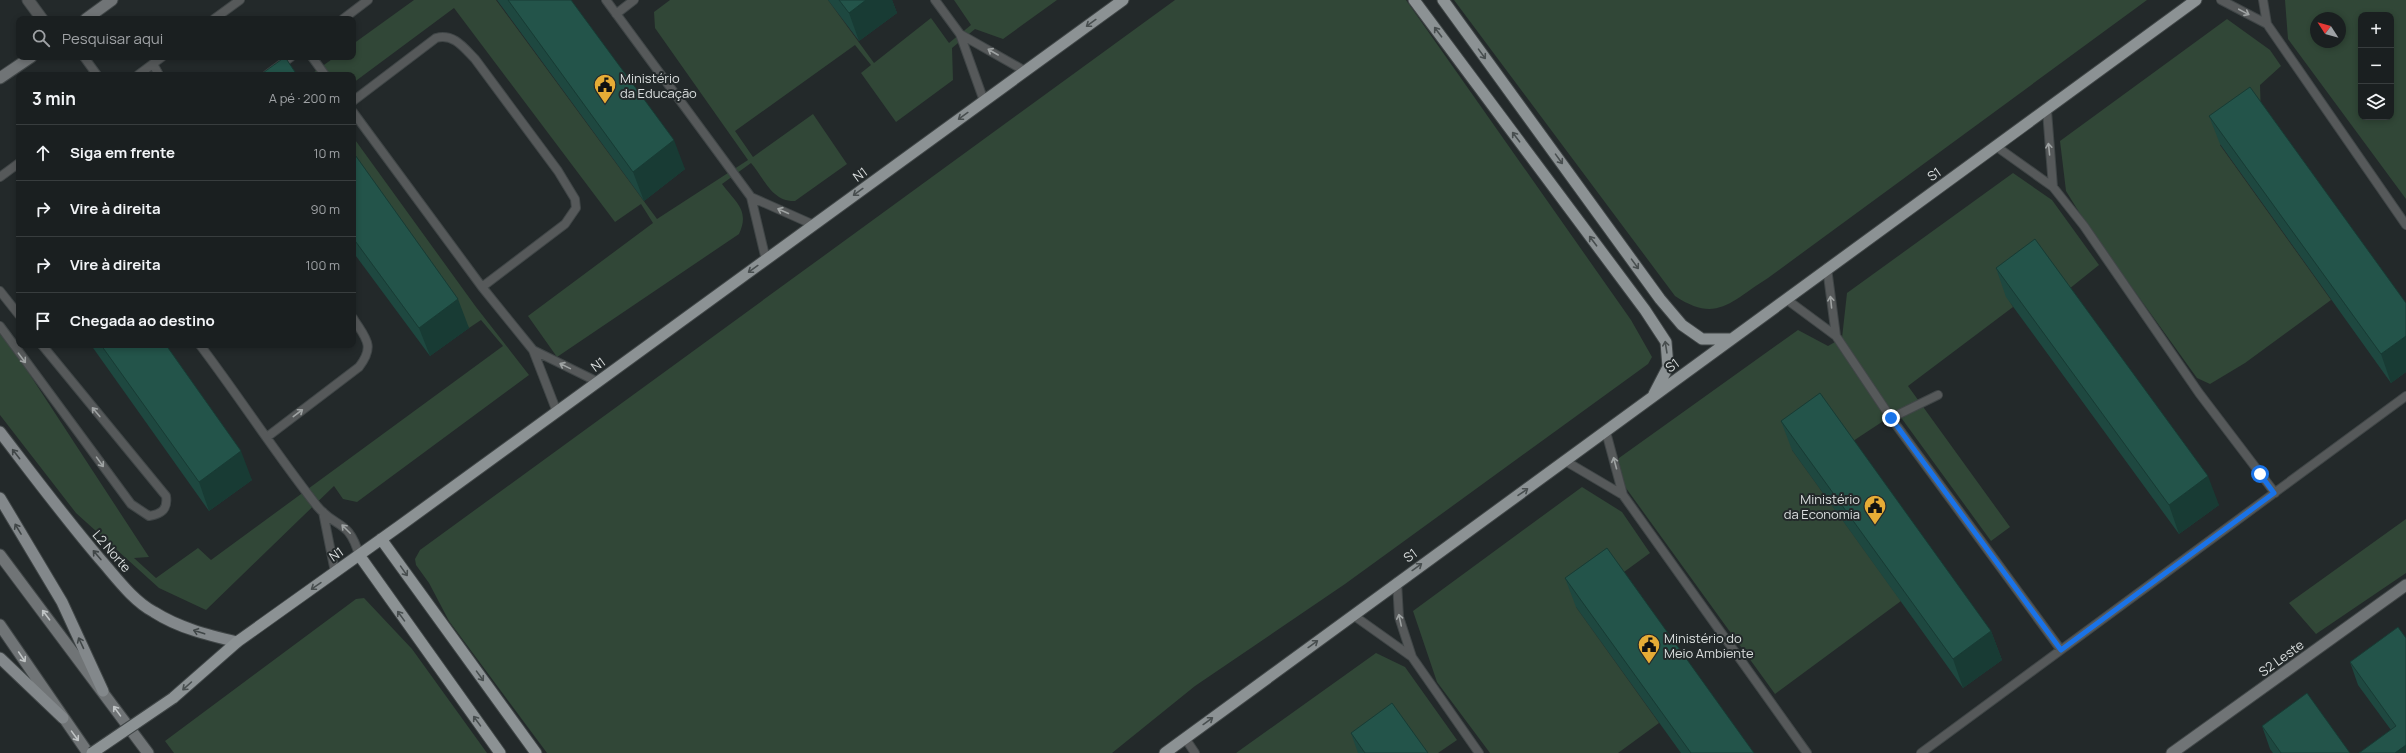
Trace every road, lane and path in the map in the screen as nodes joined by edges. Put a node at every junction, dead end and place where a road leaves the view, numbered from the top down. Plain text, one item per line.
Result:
1 (28, 0) edge
2 (112, 0) edge
3 (240, 0) edge
4 (368, 0) edge
5 (606, 0) edge
6 (634, 0) edge
7 (935, 0) edge
8 (1122, 0) edge
9 (1414, 0) edge
10 (1443, 0) edge
11 (2196, 0) edge
12 (2221, 0) edge
13 (2263, 0) edge
14 (616, 14) junction
15 (40, 16) edge
16 (90, 16) edge
17 (218, 16) edge
18 (347, 16) edge
19 (2267, 24) junction
20 (960, 34) junction
21 (27, 60) edge
22 (86, 60) edge
23 (158, 60) edge
24 (287, 60) edge
25 (314, 60) edge
26 (153, 64) junction
27 (1025, 71) junction
28 (95, 72) edge
29 (142, 72) edge
30 (158, 72) edge
31 (271, 72) edge
32 (323, 72) edge
33 (0, 78) edge
34 (356, 99) edge
35 (984, 101) junction
36 (2046, 111) junction
37 (356, 116) edge
38 (1997, 147) junction
39 (16, 165) edge
40 (0, 177) edge
41 (2053, 187) junction
42 (751, 197) junction
43 (814, 225) junction
44 (2406, 225) edge
45 (766, 260) junction
46 (1827, 268) junction
47 (482, 287) junction
48 (1, 296) edge
49 (1786, 299) junction
50 (16, 312) edge
51 (356, 323) edge
52 (0, 326) edge
53 (1836, 336) junction
54 (1731, 339) junction
55 (16, 348) edge
56 (16, 348) edge
57 (44, 348) edge
58 (202, 348) edge
59 (533, 350) junction
60 (598, 382) junction
61 (1938, 395) dead end
62 (1652, 396) junction
63 (2406, 396) edge
64 (557, 412) junction
65 (1891, 418) junction
66 (0, 432) edge
67 (1606, 432) junction
68 (267, 437) junction
69 (1567, 462) junction
70 (2274, 493) junction
71 (1623, 495) junction
72 (0, 498) edge
73 (323, 512) junction
74 (381, 539) junction
75 (0, 555) edge
76 (359, 555) junction
77 (335, 572) junction
78 (1397, 582) junction
79 (2406, 585) edge
80 (1353, 615) junction
81 (0, 624) edge
82 (237, 642) junction
83 (2061, 650) junction
84 (1412, 657) junction
85 (0, 658) edge
86 (103, 691) junction
87 (63, 718) junction
88 (1185, 738) junction
89 (88, 753) edge
90 (92, 753) edge
91 (148, 753) edge
92 (500, 753) edge
93 (536, 753) edge
94 (1165, 753) edge
95 (1195, 753) edge
96 (1479, 753) edge
97 (1807, 753) edge
98 (1921, 753) edge
99 (2172, 753) edge

1 - 15 street
2 - 16 main road
3 - 17 lane
4 - 18 lane
5 - 14 lane
6 - 14 lane
7 - 20 lane
8 -> 27 highway, N1
62 -> 9 highway
10 -> 54 highway
11 - 36 highway, S1
12 -> 19 lane
13 - 19 lane
14 - 42 lane
19 - 44 lane
27 -> 20 lane
20 - 35 lane
21 - 33 main road
22 - 28 lane
23 - 26 lane
24 - 31 lane
25 - 32 lane
26 - 29 lane
26 - 30 lane
27 - 35 highway, N1
34 - 47 lane
35 -> 43 highway, N1
36 - 38 highway, S1
41 -> 36 lane
37 - 47 lane
38 - 41 lane
38 - 46 highway, S1
39 - 40 lane
41 - 70 lane
43 -> 42 lane
42 - 45 lane
43 - 45 highway, N1
45 -> 60 highway, N1
46 - 49 highway, S1
53 -> 46 lane
47 - 59 lane
48 - 50 lane
49 - 53 lane
49 - 54 highway, S1
68 -> 51 lane
52 -> 55 lane
53 - 65 lane
54 - 62 highway, S1
56 -> 57 lane
58 - 68 lane
60 -> 59 lane
59 - 64 lane
60 - 64 highway, N1
61 - 65 lane
62 - 67 highway, S1
63 - 70 lane
64 - 74 highway, N1
65 - 83 lane
82 -> 66 main road, L2 Norte
67 - 69 highway, S1
71 -> 67 lane
68 - 73 lane
69 - 71 lane
78 -> 69 highway, S1
70 - 83 lane
71 - 97 lane
86 -> 72 main road
76 -> 73 lane
73 - 77 lane
74 - 76 highway, N1
74 -> 93 highway
86 -> 75 main road
76 - 77 highway, N1
92 -> 76 highway
77 -> 82 highway, N1
78 - 80 highway, S1
84 -> 78 lane
79 - 99 main road, S2 Leste
80 - 84 lane
88 -> 80 highway, S1
81 -> 87 main road
82 -> 90 highway, N1, bridge
83 - 98 lane
84 - 96 lane
85 - 87 main road
91 -> 86 main road
87 -> 89 main road
88 - 94 highway, S1
88 - 95 lane

